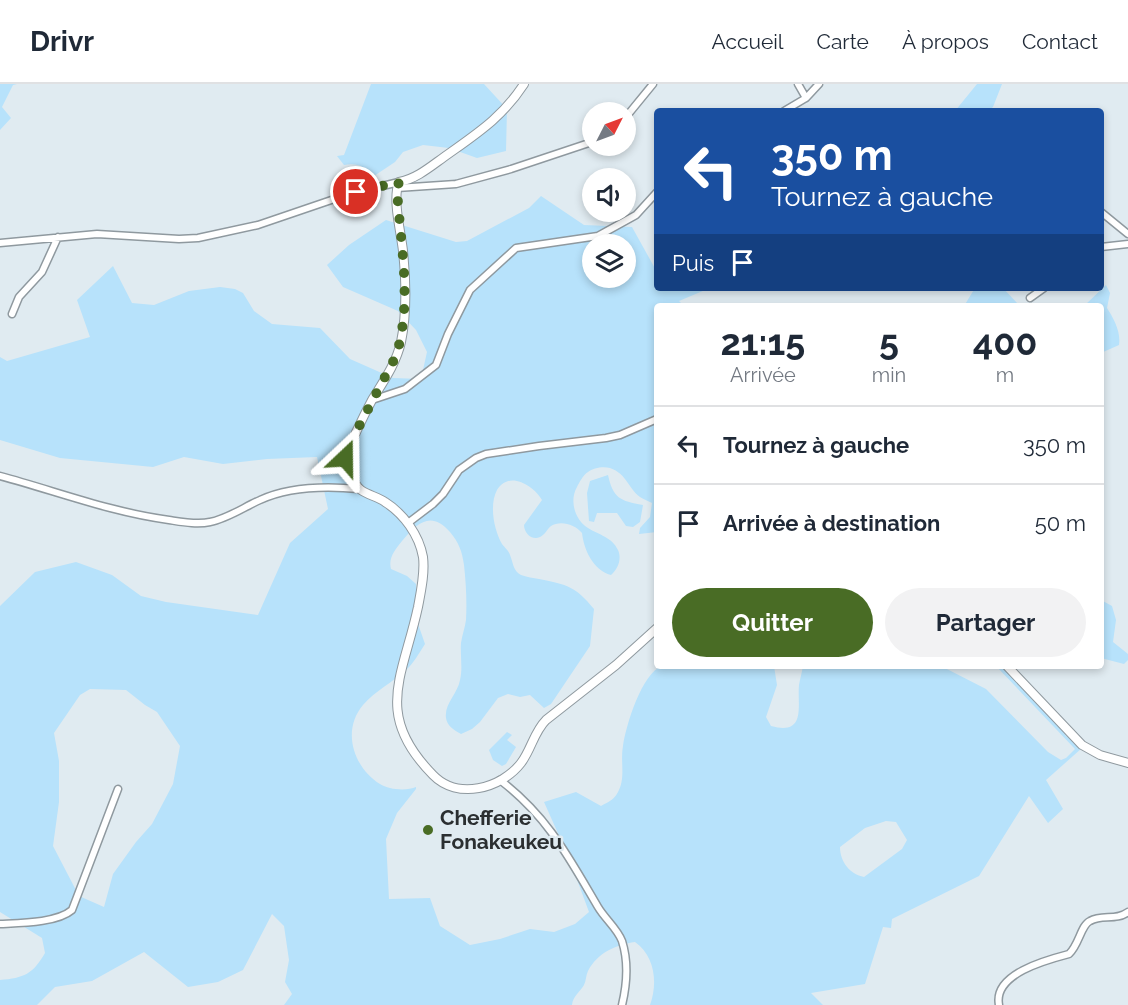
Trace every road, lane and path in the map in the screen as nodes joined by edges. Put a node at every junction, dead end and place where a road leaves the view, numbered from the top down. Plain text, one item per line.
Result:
1 (524, 84) edge
2 (653, 84) edge
3 (798, 84) edge
4 (819, 84) edge
5 (806, 98) junction
6 (636, 105) edge
7 (789, 108) edge
8 (582, 145) edge
9 (398, 185) junction
10 (654, 195) edge
11 (1104, 214) edge
12 (1128, 234) edge
13 (58, 237) junction
14 (0, 243) edge
15 (1128, 244) edge
16 (1104, 247) edge
17 (1040, 291) edge
18 (1030, 298) dead end
19 (12, 314) dead end
20 (372, 400) junction
21 (654, 420) edge
22 (0, 476) edge
23 (359, 489) junction
24 (408, 523) junction
25 (654, 631) edge
26 (1010, 669) edge
27 (1128, 764) edge
28 (500, 780) junction
29 (118, 789) dead end
30 (1128, 912) edge
31 (0, 924) edge
32 (622, 1005) edge
33 (999, 1005) edge

1 - 9 street
2 - 6 street
3 - 5 street
4 - 5 street
5 - 7 street
8 - 9 street
9 - 13 street
9 - 20 street
10 - 20 street
11 - 12 street
13 - 14 street
13 - 19 street
15 - 16 street
17 - 18 street
20 - 23 street
21 - 24 street
22 - 23 street
23 - 24 street
24 - 28 street
25 - 28 street
26 - 27 street
28 - 32 street
29 - 31 street
30 - 33 street

